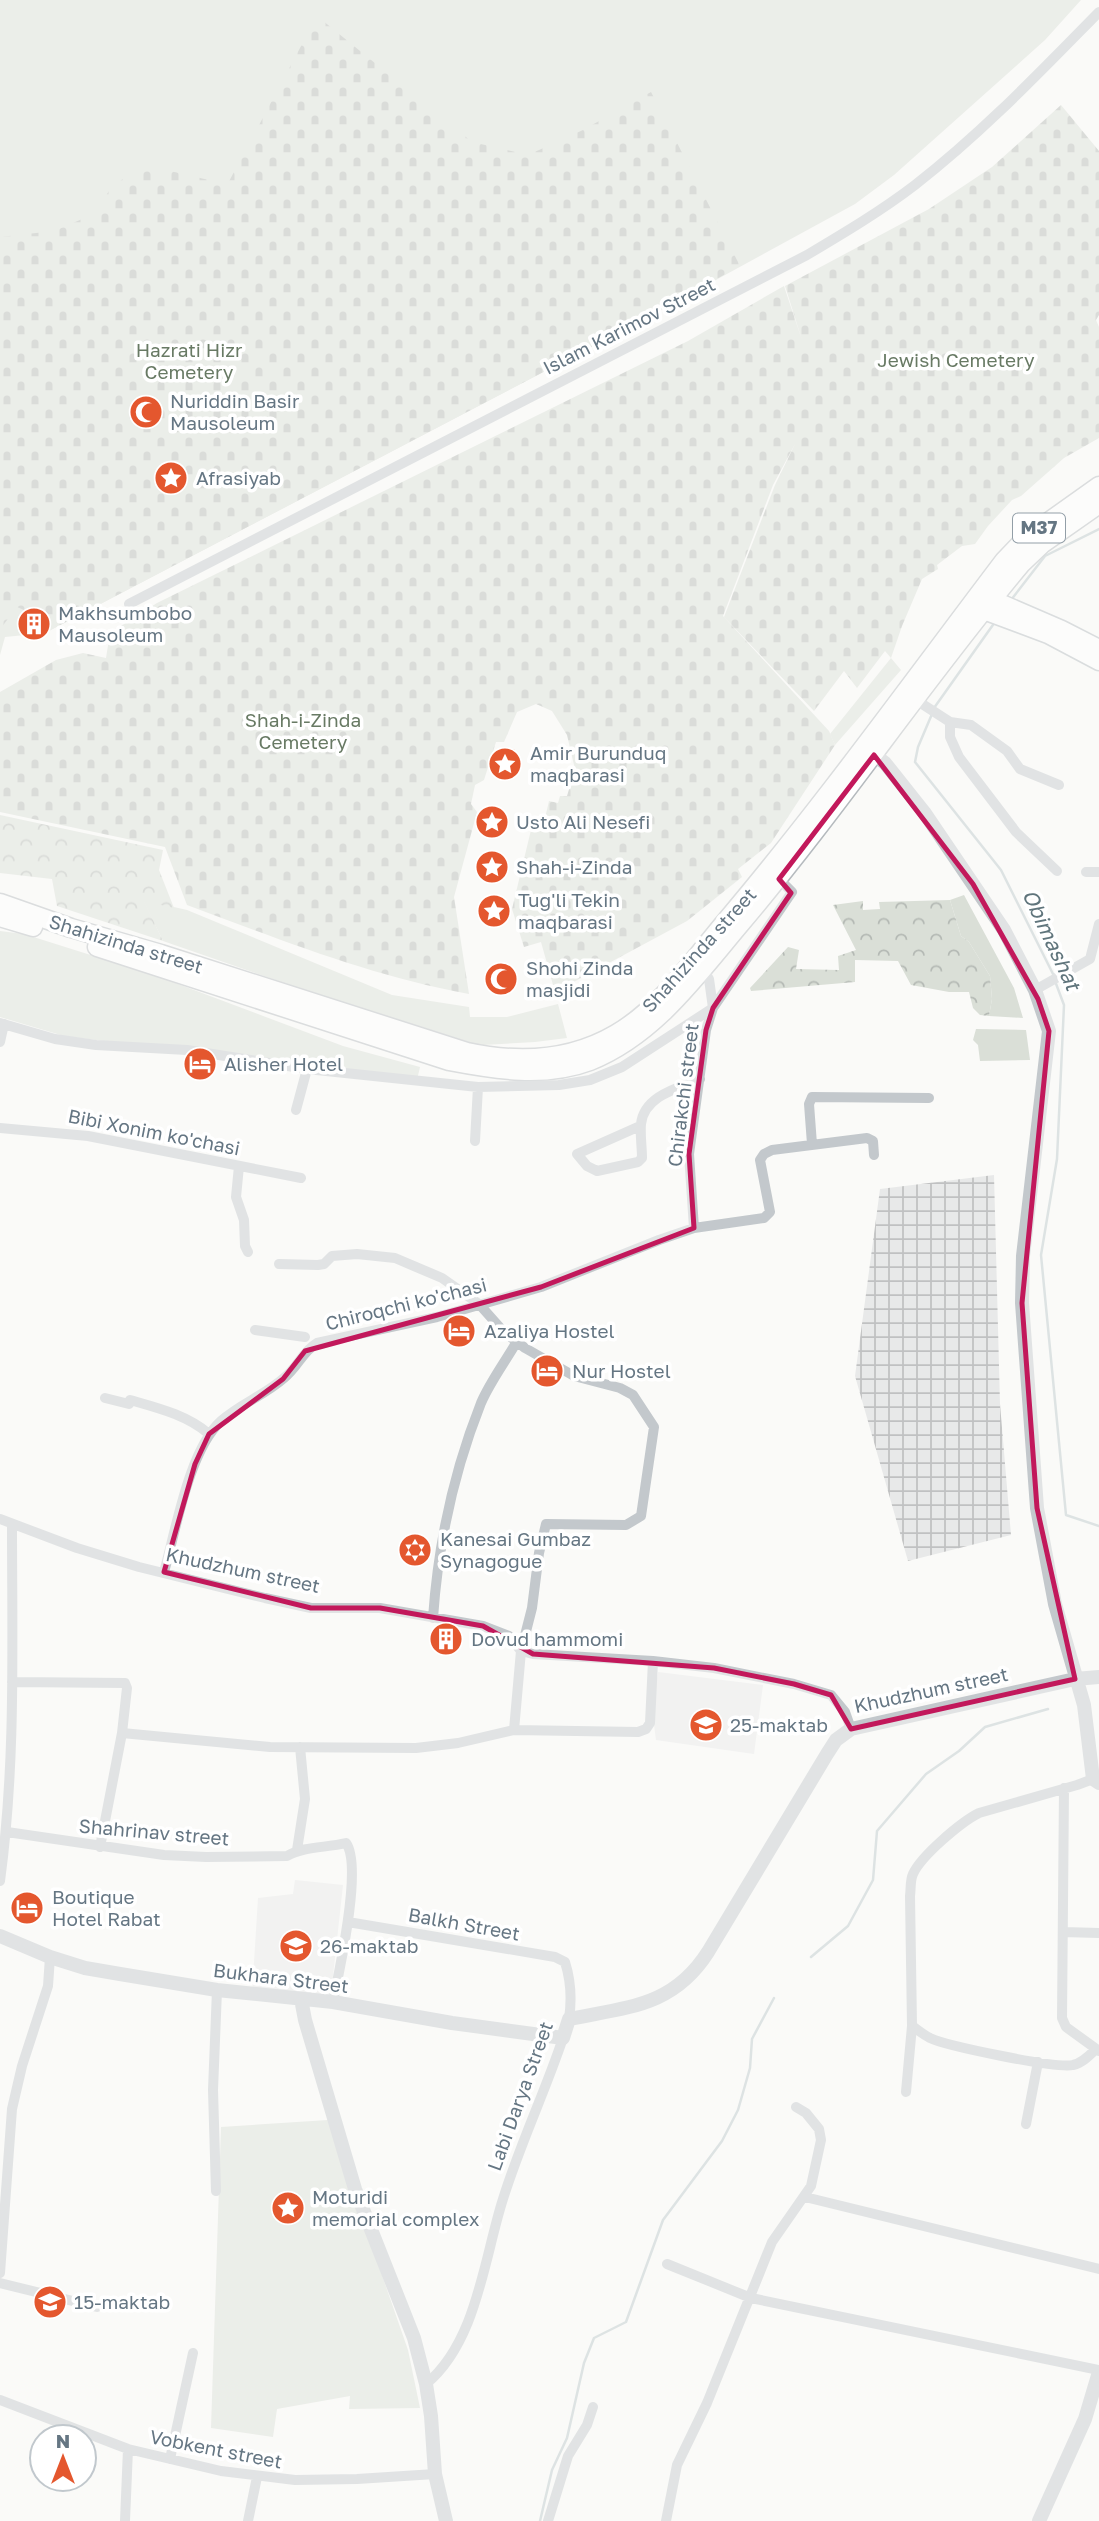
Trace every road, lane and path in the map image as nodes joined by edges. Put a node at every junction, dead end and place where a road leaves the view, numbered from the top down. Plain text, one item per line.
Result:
1 (1099, 12) edge
2 (1099, 486) edge
3 (1099, 504) edge
4 (981, 603) junction
5 (129, 604) dead end
6 (1099, 649) edge
7 (1099, 662) edge
8 (921, 704) junction
9 (947, 721) junction
10 (868, 750) junction
11 (1059, 785) dead end
12 (1057, 871) dead end
13 (1086, 872) dead end
14 (1099, 872) edge
15 (779, 879) junction
16 (0, 903) edge
17 (748, 915) junction
18 (0, 916) edge
19 (1099, 924) edge
20 (767, 929) junction
21 (703, 969) junction
22 (1035, 990) junction
23 (713, 1008) junction
24 (2, 1023) edge
25 (0, 1042) edge
26 (307, 1069) junction
27 (700, 1079) junction
28 (478, 1087) junction
29 (929, 1098) dead end
30 (296, 1110) dead end
31 (640, 1126) junction
32 (0, 1128) edge
33 (475, 1141) dead end
34 (812, 1144) junction
35 (874, 1156) dead end
36 (239, 1166) junction
37 (301, 1178) dead end
38 (694, 1228) junction
39 (248, 1252) dead end
40 (279, 1264) dead end
41 (480, 1304) junction
42 (255, 1330) dead end
43 (305, 1337) dead end
44 (516, 1343) junction
45 (105, 1398) dead end
46 (209, 1434) junction
47 (0, 1519) edge
48 (12, 1525) junction
49 (164, 1572) junction
50 (433, 1618) junction
51 (522, 1651) junction
52 (653, 1661) junction
53 (1099, 1677) edge
54 (1075, 1679) junction
55 (12, 1682) junction
56 (851, 1729) junction
57 (514, 1730) junction
58 (122, 1733) junction
59 (300, 1747) junction
60 (1096, 1781) edge
61 (1064, 1788) junction
62 (4, 1824) edge
63 (100, 1847) junction
64 (297, 1850) junction
65 (0, 1881) edge
66 (348, 1922) junction
67 (1063, 1933) junction
68 (1099, 1933) edge
69 (0, 1936) edge
70 (50, 1957) junction
71 (217, 1990) junction
72 (302, 1998) junction
73 (333, 2002) junction
74 (569, 2019) junction
75 (912, 2026) junction
76 (563, 2038) junction
77 (1097, 2050) edge
78 (1038, 2062) junction
79 (906, 2092) dead end
80 (796, 2107) dead end
81 (0, 2108) edge
82 (12, 2109) junction
83 (1026, 2124) dead end
84 (216, 2190) dead end
85 (805, 2197) junction
86 (667, 2263) dead end
87 (1099, 2269) edge
88 (0, 2273) edge
89 (0, 2283) edge
90 (751, 2298) junction
91 (97, 2307) dead end
92 (193, 2353) dead end
93 (1099, 2371) edge
94 (426, 2384) junction
95 (0, 2400) edge
96 (593, 2407) dead end
97 (128, 2449) junction
98 (170, 2459) junction
99 (435, 2474) junction
100 (257, 2477) junction
101 (125, 2521) edge
102 (248, 2521) edge
103 (446, 2521) edge
104 (548, 2521) edge
105 (666, 2521) edge
106 (1039, 2521) edge

1 - 5 street, Islam Karimov Street
2 - 4 main road, M37
3 - 4 main road, M37
4 - 6 main road
4 - 7 main road
4 - 8 main road, Shahizinda street
4 - 10 main road, Shahizinda street
8 - 9 street
8 - 10 main road, Shahizinda street
9 - 11 street
9 - 12 street
10 - 15 main road, Shahizinda street
10 - 16 main road, Shahizinda street
10 - 22 street
13 - 14 street
15 - 17 main road, Shahizinda street
15 - 20 street
17 - 20 street
17 - 21 main road, Shahizinda street
18 - 21 main road, Shahizinda street
19 - 22 street
20 - 23 street
21 - 23 street, Chirakchi street
22 - 54 street
23 - 27 street, Chirakchi street
23 - 28 street
24 - 25 street
24 - 26 street
26 - 28 street
26 - 30 street
27 - 31 street
27 - 38 street, Chirakchi street
28 - 33 street
29 - 34 street
31 - 31 street
32 - 36 street, Bibi Xonim ko'chasi
34 - 35 street
34 - 38 street, Chiroqchi ko'chasi
36 - 37 street, Bibi Xonim ko'chasi
36 - 39 street
38 - 41 street, Chiroqchi ko'chasi
40 - 41 street
41 - 44 street
41 - 46 street, Chiroqchi ko'chasi
42 - 43 street
44 - 50 street
44 - 51 street
45 - 46 street
46 - 49 street, Chiroqchi ko'chasi
47 - 48 street, Khudzhum street
48 - 49 street, Khudzhum street
48 - 55 street
49 - 50 street, Khudzhum street
50 - 51 street, Khudzhum street
51 - 52 street, Khudzhum street
51 - 57 street
52 - 56 street, Khudzhum street
52 - 57 street
53 - 54 street, Khudzhum street
54 - 56 street, Khudzhum street
54 - 60 street
55 - 58 street
55 - 62 street
56 - 74 street, Labi Darya Street
57 - 59 street
58 - 59 street
58 - 63 street
59 - 64 street
60 - 61 street
61 - 67 street
61 - 75 street
62 - 63 street, Shahrinav street
62 - 65 street
63 - 64 street, Shahrinav street
64 - 66 street, Shahrinav street
66 - 73 street, Shahrinav street
66 - 74 street, Balkh Street
67 - 68 street
67 - 77 street
69 - 70 street, Bukhara Street
70 - 71 street, Bukhara Street
70 - 82 street
71 - 72 street, Bukhara Street
71 - 84 street
72 - 73 street, Bukhara Street
72 - 94 street
73 - 76 street, Bukhara Street
74 - 76 street, Labi Darya Street
75 - 78 street
75 - 79 street
76 - 94 street, Labi Darya Street
77 - 78 street
78 - 83 street
80 - 85 street
81 - 82 street
82 - 88 street
85 - 87 street
85 - 90 street
86 - 90 street
89 - 91 street
90 - 93 street
90 - 105 street
92 - 98 street
93 - 106 street
94 - 99 street
95 - 97 street, Vobkent street
96 - 104 street
97 - 98 street, Vobkent street
97 - 101 street
98 - 100 street, Vobkent street
99 - 100 street, Vobkent street
99 - 103 street
100 - 102 street

